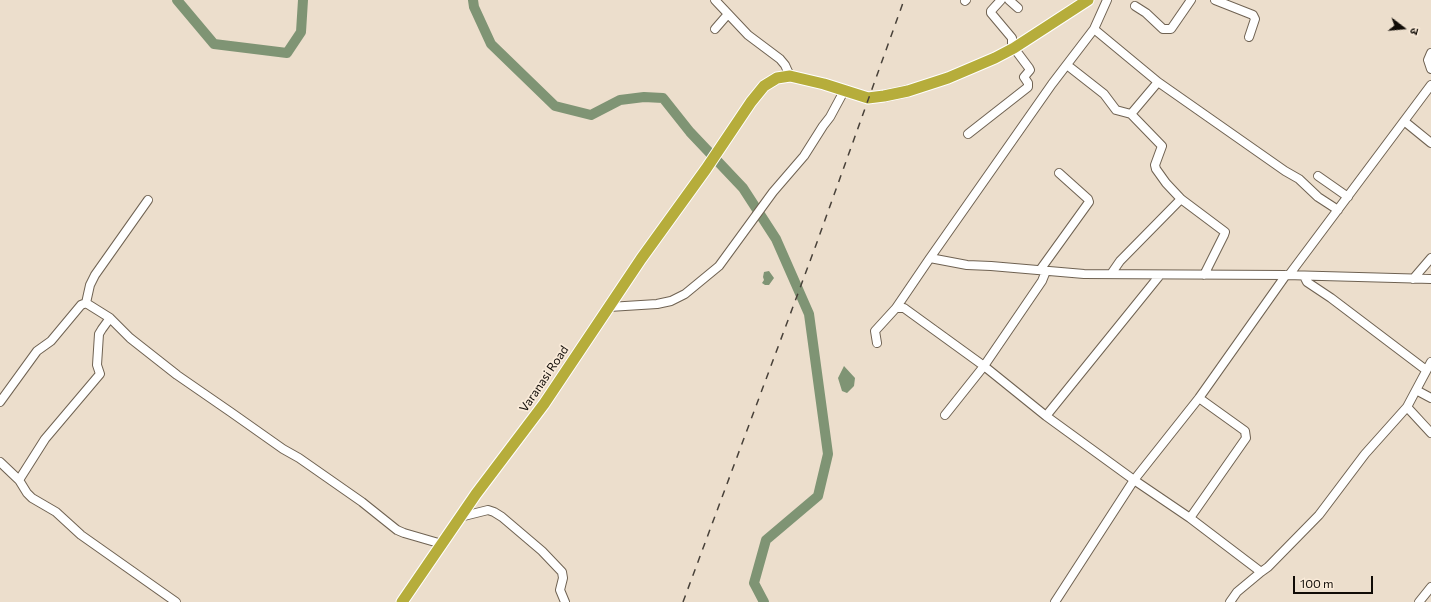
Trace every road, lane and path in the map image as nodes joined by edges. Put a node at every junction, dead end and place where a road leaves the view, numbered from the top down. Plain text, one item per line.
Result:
1 (1001, 0) edge
2 (1009, 0) edge
3 (1107, 0) edge
4 (1191, 0) edge
5 (1215, 0) edge
6 (1085, 1) edge
7 (719, 2) edge
8 (1135, 6) dead end
9 (1018, 8) dead end
10 (728, 14) junction
11 (715, 29) dead end
12 (1094, 29) junction
13 (1250, 38) dead end
14 (1013, 48) junction
15 (1431, 53) edge
16 (1067, 65) junction
17 (1431, 69) edge
18 (790, 76) junction
19 (1158, 82) junction
20 (1431, 85) edge
21 (844, 92) junction
22 (1132, 114) junction
23 (1404, 121) junction
24 (968, 134) dead end
25 (1431, 143) edge
26 (1059, 173) dead end
27 (1318, 176) dead end
28 (1348, 197) junction
29 (1181, 199) junction
30 (148, 200) dead end
31 (1338, 210) junction
32 (930, 258) junction
33 (1431, 258) edge
34 (1043, 270) junction
35 (1111, 274) junction
36 (1160, 275) junction
37 (1204, 275) junction
38 (1288, 275) junction
39 (1304, 276) junction
40 (1413, 279) junction
41 (1431, 279) edge
42 (86, 303) junction
43 (609, 306) junction
44 (896, 308) junction
45 (110, 318) junction
46 (877, 343) dead end
47 (1431, 362) edge
48 (984, 366) junction
49 (1426, 370) junction
50 (1416, 390) junction
51 (1199, 398) junction
52 (1431, 398) edge
53 (0, 402) edge
54 (1407, 407) junction
55 (945, 415) dead end
56 (1046, 416) junction
57 (1431, 433) edge
58 (0, 462) edge
59 (19, 480) junction
60 (1134, 480) junction
61 (460, 517) junction
62 (1190, 518) junction
63 (442, 544) junction
64 (1261, 572) junction
65 (1431, 587) edge
66 (176, 602) edge
67 (402, 602) edge
68 (565, 602) edge
69 (1054, 602) edge
70 (1230, 602) edge
71 (1419, 602) edge

1 - 14 street
2 - 9 street
3 - 12 street
4 - 8 street
5 - 13 street
6 - 14 highway
7 - 10 street
10 - 11 street
10 - 18 street
12 - 16 street
12 - 19 street
14 - 21 highway
14 - 24 street
15 - 17 street
16 - 22 street
16 - 32 street
18 - 21 highway
18 - 43 highway, Varanasi Road
19 - 22 street
19 - 31 street
20 - 23 street
21 - 43 street
22 - 29 street
23 - 25 street
23 - 28 street
26 - 34 street
27 - 28 street
28 - 31 street
29 - 35 street
29 - 37 street
30 - 42 street
31 - 38 street
32 - 34 street
32 - 44 street
33 - 40 street
34 - 35 street
34 - 48 street
35 - 36 street
36 - 37 street
36 - 56 street
37 - 38 street
38 - 39 street
38 - 51 street
39 - 40 street
39 - 49 street
40 - 41 street
42 - 45 street
42 - 53 street
43 - 61 highway, Varanasi Road
44 - 46 street
44 - 48 street
45 - 59 street
45 - 63 street
47 - 49 street
48 - 55 street
48 - 56 street
49 - 50 street
50 - 52 street
50 - 54 street
51 - 60 street
51 - 62 street
54 - 57 street
54 - 64 street
56 - 60 street
58 - 59 street
59 - 66 street
60 - 62 street
60 - 69 street
61 - 63 highway, Varanasi Road
61 - 68 street
62 - 64 street
63 - 67 highway, Varanasi Road
64 - 70 street
65 - 71 street

